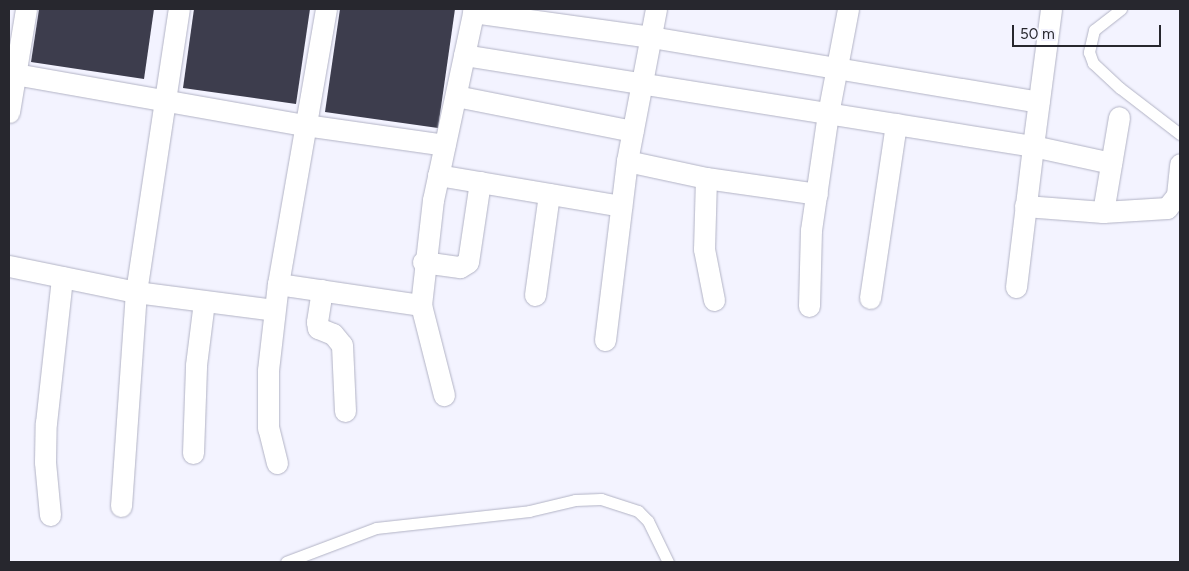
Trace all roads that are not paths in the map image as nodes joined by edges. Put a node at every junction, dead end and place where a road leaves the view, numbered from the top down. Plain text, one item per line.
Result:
1 (26, 9) edge
2 (179, 9) edge
3 (326, 9) edge
4 (656, 9) edge
5 (848, 9) edge
6 (1051, 9) edge
7 (1121, 9) edge
8 (474, 10) edge
9 (651, 37) junction
10 (464, 54) junction
11 (837, 69) junction
12 (12, 74) edge
13 (642, 83) junction
14 (456, 96) junction
15 (164, 102) junction
16 (1039, 102) junction
17 (9, 112) edge
18 (828, 114) junction
19 (1119, 117) dead end
20 (896, 124) junction
21 (305, 125) junction
22 (633, 131) junction
23 (1180, 134) edge
24 (445, 145) junction
25 (1033, 146) junction
26 (627, 161) junction
27 (1111, 163) junction
28 (1180, 164) edge
29 (438, 175) junction
30 (706, 178) junction
31 (480, 182) junction
32 (549, 194) junction
33 (817, 194) junction
34 (621, 206) junction
35 (1025, 206) junction
36 (1102, 212) junction
37 (423, 262) junction
38 (9, 266) edge
39 (62, 277) junction
40 (278, 284) junction
41 (1016, 287) dead end
42 (322, 290) junction
43 (136, 292) junction
44 (535, 295) dead end
45 (870, 298) dead end
46 (714, 300) dead end
47 (204, 302) junction
48 (421, 304) junction
49 (809, 306) dead end
50 (274, 310) junction
51 (605, 340) dead end
52 (444, 395) dead end
53 (345, 411) dead end
54 (193, 453) dead end
55 (277, 463) dead end
56 (121, 506) dead end
57 (50, 515) dead end
58 (286, 562) edge
59 (668, 562) edge

1 - 12 street
2 - 15 street
3 - 21 street
4 - 9 street
5 - 11 street
6 - 16 street
7 - 23 lane
8 - 9 street
8 - 10 street
9 - 11 street
9 - 13 street
10 - 13 street
10 - 14 street
11 - 16 street
11 - 18 street
12 - 15 street
12 - 17 street
13 - 18 street
13 - 22 street
14 - 22 street
14 - 24 street
15 - 21 street
15 - 43 street
16 - 25 street
18 - 20 street
18 - 33 street
19 - 27 street
20 - 25 street
20 - 45 street
21 - 24 street
21 - 40 street
22 - 26 street
24 - 29 street
25 - 27 street
25 - 35 street
26 - 30 street
26 - 34 street
27 - 36 street
28 - 36 street
29 - 31 street
29 - 37 street
30 - 33 street
30 - 46 street
31 - 32 street
31 - 37 street
32 - 34 street
32 - 44 street
33 - 49 street
34 - 51 street
35 - 36 street
35 - 41 street
37 - 48 street
38 - 39 street
39 - 43 street
39 - 57 street
40 - 42 street
40 - 50 street
42 - 48 street
42 - 53 street
43 - 47 street
43 - 56 street
47 - 50 street
47 - 54 street
48 - 52 street
50 - 55 street
58 - 59 lane

